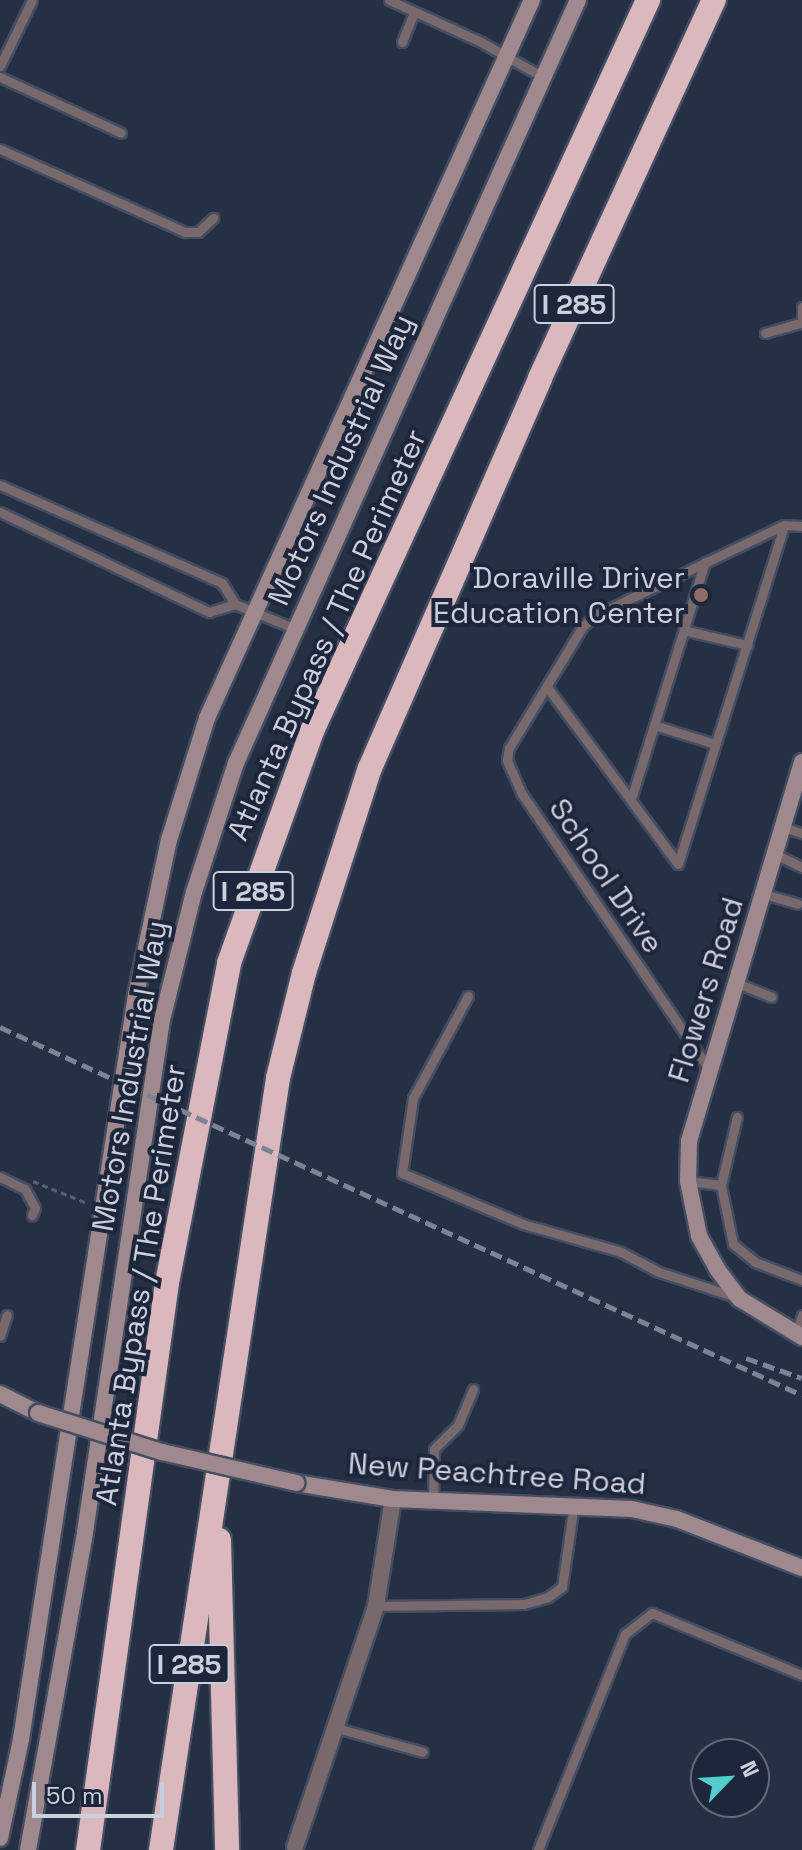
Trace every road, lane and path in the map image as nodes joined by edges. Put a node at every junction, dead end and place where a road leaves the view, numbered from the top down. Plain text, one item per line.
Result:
1 (32, 0) edge
2 (389, 0) edge
3 (532, 0) edge
4 (578, 0) edge
5 (648, 0) edge
6 (714, 0) edge
7 (414, 12) junction
8 (402, 42) dead end
9 (507, 58) junction
10 (0, 66) edge
11 (0, 77) edge
12 (543, 77) junction
13 (121, 133) dead end
14 (0, 149) edge
15 (213, 218) dead end
16 (802, 307) edge
17 (802, 322) edge
18 (765, 333) dead end
19 (0, 485) edge
20 (0, 512) edge
21 (784, 525) junction
22 (802, 526) edge
23 (705, 562) junction
24 (235, 604) junction
25 (255, 612) junction
26 (296, 629) junction
27 (687, 631) junction
28 (747, 645) junction
29 (547, 687) junction
30 (657, 726) junction
31 (715, 744) junction
32 (802, 762) edge
33 (632, 796) junction
34 (783, 827) junction
35 (802, 833) edge
36 (775, 854) junction
37 (802, 867) edge
38 (764, 894) junction
39 (798, 904) dead end
40 (737, 983) junction
41 (468, 996) dead end
42 (771, 997) dead end
43 (711, 1072) junction
44 (737, 1117) dead end
45 (0, 1177) edge
46 (688, 1181) junction
47 (721, 1185) junction
48 (19, 1186) junction
49 (87, 1203) dead end
50 (32, 1215) dead end
51 (802, 1280) edge
52 (740, 1299) junction
53 (7, 1315) dead end
54 (802, 1315) edge
55 (0, 1336) edge
56 (799, 1336) edge
57 (473, 1389) dead end
58 (1, 1396) edge
59 (217, 1478) junction
60 (393, 1499) junction
61 (433, 1501) junction
62 (574, 1504) junction
63 (802, 1568) edge
64 (376, 1606) junction
65 (802, 1675) edge
66 (333, 1727) junction
67 (423, 1752) dead end
68 (0, 1838) edge
69 (295, 1847) dead end
70 (28, 1850) edge
71 (88, 1850) edge
72 (161, 1850) edge
73 (227, 1850) edge
74 (538, 1850) edge

1 - 10 lane
2 - 7 lane
3 - 9 main road, Motors Industrial Way
4 - 12 main road, Motors Industrial Way
5 - 71 highway, Atlanta Bypass / The Perimeter / I 285
6 - 59 highway, I 285
7 - 8 lane
7 - 9 lane
9 - 12 lane
9 - 25 main road, Motors Industrial Way
11 - 13 lane
12 - 26 main road, Motors Industrial Way
14 - 15 lane
16 - 17 lane
17 - 18 lane
19 - 24 lane
20 - 24 lane
21 - 22 lane
21 - 23 lane
21 - 28 lane
23 - 27 lane
23 - 29 lane
24 - 25 lane
25 - 26 lane
25 - 68 main road, Motors Industrial Way
26 - 70 main road, Motors Industrial Way
27 - 28 lane
27 - 30 lane
28 - 31 lane
29 - 33 lane
29 - 43 lane, School Drive
30 - 31 lane
30 - 33 lane
31 - 33 lane
32 - 34 main road, Flowers Road
34 - 35 lane
34 - 36 main road, Flowers Road
36 - 37 lane
36 - 38 main road, Flowers Road
38 - 39 lane
38 - 40 main road, Flowers Road
40 - 42 lane
40 - 43 main road, Flowers Road
41 - 52 lane
43 - 46 main road, Flowers Road
44 - 47 lane
45 - 48 lane
46 - 47 lane
46 - 52 main road, Flowers Road
47 - 51 lane
48 - 49 path
48 - 50 lane
52 - 56 main road
53 - 55 lane
54 - 56 lane
57 - 61 lane
58 - 60 main road, New Peachtree Road, bridge
59 - 72 highway, I 285
59 - 73 highway
60 - 61 main road, New Peachtree Road
60 - 64 street
61 - 62 main road, New Peachtree Road
62 - 63 main road, New Peachtree Road
62 - 64 lane
64 - 66 street
65 - 74 lane
66 - 67 lane
66 - 69 street

